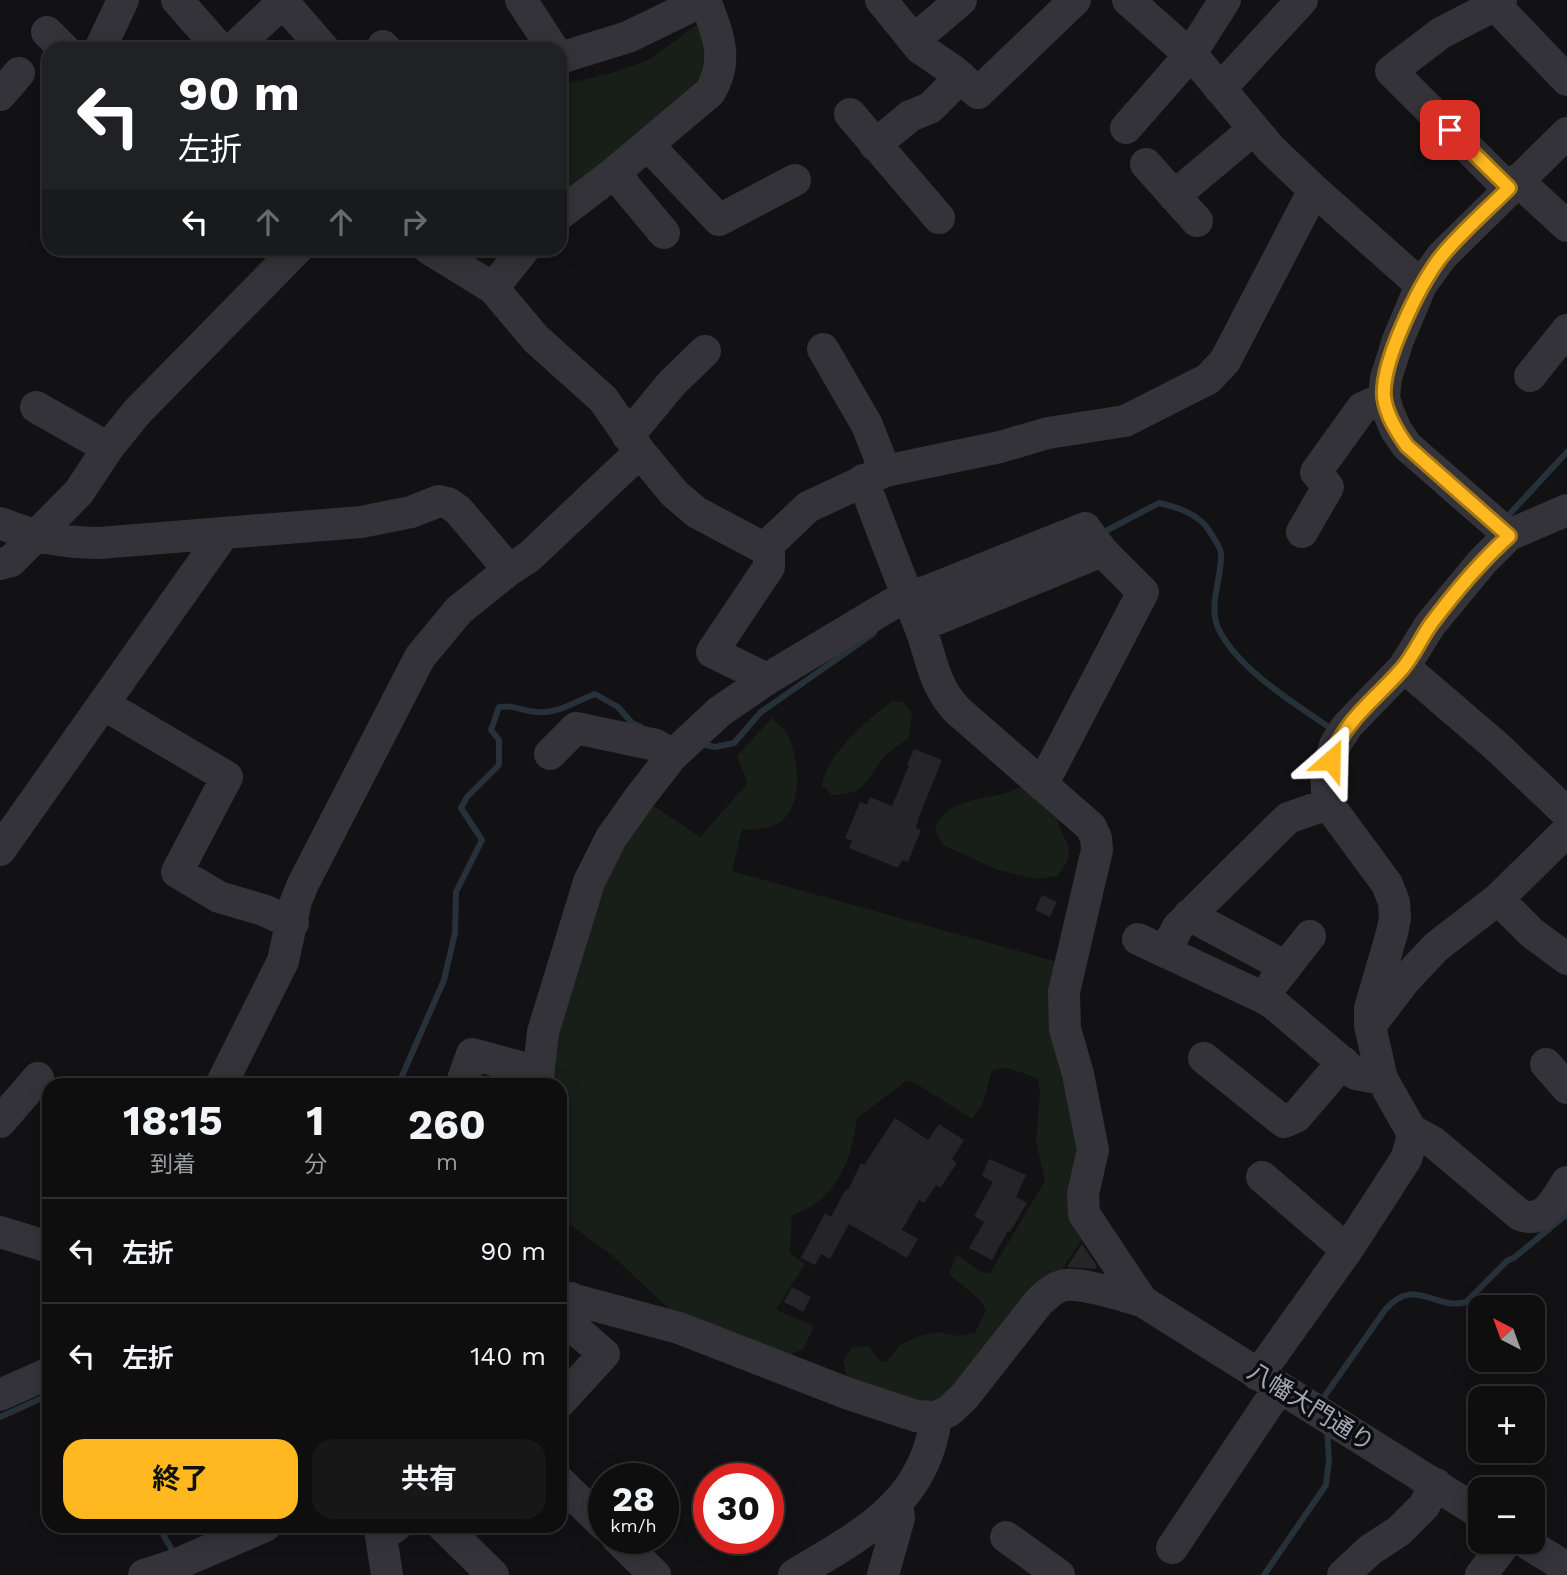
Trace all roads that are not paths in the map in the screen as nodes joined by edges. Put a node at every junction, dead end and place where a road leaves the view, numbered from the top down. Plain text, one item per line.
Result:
1 (123, 0) edge
2 (177, 0) edge
3 (522, 0) edge
4 (704, 0) edge
5 (881, 0) edge
6 (961, 0) edge
7 (1075, 0) edge
8 (1225, 0) edge
9 (1302, 0) edge
10 (1498, 3) edge
11 (1140, 4) edge
12 (270, 6) edge
13 (914, 40) junction
14 (103, 42) edge
15 (213, 42) edge
16 (239, 42) edge
17 (315, 42) edge
18 (549, 42) edge
19 (1190, 55) junction
20 (567, 56) edge
21 (961, 77) junction
22 (1567, 80) edge
23 (1220, 89) junction
24 (850, 114) dead end
25 (1126, 128) dead end
26 (1254, 129) junction
27 (1567, 133) edge
28 (648, 145) junction
29 (876, 145) junction
30 (1146, 164) dead end
31 (614, 173) junction
32 (795, 180) dead end
33 (1513, 184) junction
34 (1314, 190) junction
35 (1174, 196) junction
36 (567, 209) edge
37 (939, 218) dead end
38 (1196, 221) dead end
39 (1567, 226) edge
40 (664, 233) dead end
41 (283, 256) edge
42 (441, 256) edge
43 (519, 256) edge
44 (1421, 285) junction
45 (493, 288) junction
46 (1567, 330) edge
47 (823, 349) dead end
48 (705, 351) dead end
49 (1530, 376) dead end
50 (1384, 398) junction
51 (36, 407) dead end
52 (634, 444) junction
53 (108, 449) junction
54 (874, 476) junction
55 (1567, 510) edge
56 (0, 523) edge
57 (1302, 532) dead end
58 (225, 533) junction
59 (1509, 536) junction
60 (36, 537) junction
61 (769, 544) junction
62 (1102, 551) junction
63 (0, 564) edge
64 (509, 570) junction
65 (907, 595) junction
66 (920, 626) junction
67 (1404, 667) junction
68 (768, 679) junction
69 (103, 704) junction
70 (550, 754) dead end
71 (672, 756) junction
72 (1042, 785) junction
73 (1328, 804) junction
74 (1567, 813) edge
75 (1563, 845) edge
76 (0, 850) edge
77 (1499, 899) junction
78 (1189, 915) junction
79 (293, 923) junction
80 (1310, 936) dead end
81 (1567, 959) edge
82 (1286, 967) junction
83 (1262, 997) junction
84 (1370, 1026) junction
85 (1204, 1058) dead end
86 (1343, 1062) junction
87 (1546, 1064) dead end
88 (224, 1078) edge
89 (463, 1078) edge
90 (535, 1078) edge
91 (538, 1078) edge
92 (38, 1079) dead end
93 (1382, 1079) junction
94 (1567, 1088) edge
95 (0, 1122) edge
96 (1411, 1130) junction
97 (1262, 1177) dead end
98 (1567, 1182) edge
99 (1347, 1250) junction
100 (567, 1297) edge
101 (567, 1301) edge
102 (1142, 1301) junction
103 (42, 1376) edge
104 (1268, 1381) junction
105 (567, 1394) edge
106 (0, 1395) edge
107 (936, 1417) junction
108 (1436, 1485) junction
109 (567, 1489) edge
110 (897, 1505) junction
111 (1468, 1505) edge
112 (588, 1509) edge
113 (249, 1533) edge
114 (386, 1533) edge
115 (450, 1533) edge
116 (1006, 1537) dead end
117 (1172, 1548) dead end
118 (633, 1554) edge
119 (1497, 1554) edge
120 (1544, 1554) edge
121 (1567, 1568) edge
122 (158, 1573) edge
123 (387, 1575) edge
124 (493, 1575) edge
125 (655, 1575) edge
126 (794, 1575) edge
127 (883, 1575) edge
128 (1059, 1575) edge
129 (1343, 1575) edge
130 (1481, 1575) edge

1 - 14 street
2 - 15 street
3 - 18 street
4 - 20 street
4 - 28 street
5 - 13 street
6 - 13 street
7 - 21 street
8 - 19 street
9 - 23 street
10 - 22 street
10 - 33 street
11 - 19 street
12 - 16 street
12 - 17 street
13 - 21 street
19 - 23 street
19 - 25 street
21 - 29 street
23 - 26 street
24 - 29 street
26 - 34 street
26 - 35 street
27 - 33 street
28 - 31 street
28 - 32 street
29 - 37 street
30 - 35 street
31 - 36 street
31 - 40 street
33 - 39 street
33 - 44 street
34 - 44 street
34 - 54 street
35 - 38 street
41 - 53 street
42 - 45 street
43 - 45 street
44 - 50 street
45 - 52 street
46 - 49 street
47 - 54 street
48 - 52 street
50 - 57 street
50 - 59 street
51 - 53 street
52 - 61 street
52 - 64 street
53 - 60 street
54 - 61 street
54 - 65 street
55 - 59 street
56 - 60 street
58 - 60 street
58 - 64 street
58 - 69 street
59 - 67 street
60 - 63 street
61 - 68 street
62 - 65 street
62 - 66 street
62 - 72 street
64 - 79 street
65 - 66 street
65 - 68 street
66 - 72 street
67 - 73 street
67 - 74 street
68 - 71 street
69 - 76 street
69 - 79 street
70 - 71 street
71 - 91 street
72 - 102 street
73 - 78 street
73 - 84 street
75 - 77 street
77 - 81 street
77 - 84 street
78 - 82 street
78 - 83 street
79 - 88 street
80 - 82 street
82 - 83 street
83 - 86 street
84 - 93 street
85 - 86 street
86 - 93 street
87 - 94 street
89 - 90 street
92 - 95 street
93 - 96 street
96 - 98 street
96 - 99 street
97 - 99 street
99 - 104 street
100 - 107 street
101 - 105 street
102 - 104 street, 八幡大門通り
102 - 107 street
103 - 106 street
104 - 108 street, 八幡大門通り
104 - 117 street
107 - 110 street
108 - 111 street, 八幡大門通り
108 - 129 street
109 - 112 street
110 - 126 street
110 - 127 street
113 - 122 street
114 - 123 street
115 - 124 street
116 - 128 street
118 - 125 street
119 - 130 street
120 - 121 street

